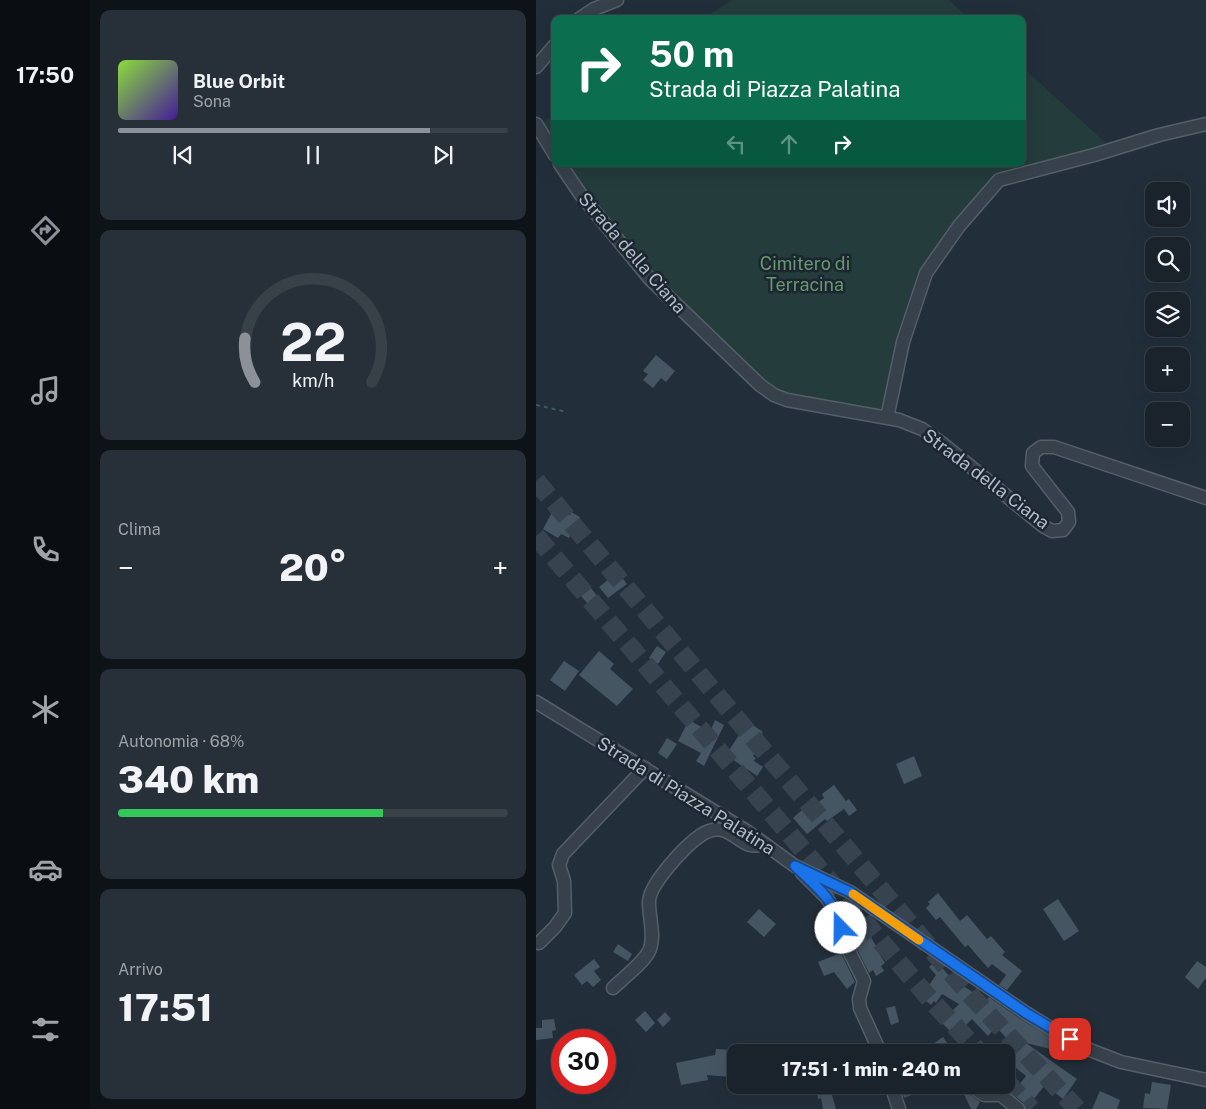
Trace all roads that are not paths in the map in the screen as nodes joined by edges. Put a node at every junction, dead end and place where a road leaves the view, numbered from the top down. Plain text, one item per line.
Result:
1 (616, 0) edge
2 (585, 15) edge
3 (551, 50) edge
4 (536, 67) edge
5 (536, 124) edge
6 (1206, 124) edge
7 (551, 148) edge
8 (562, 167) edge
9 (887, 418) junction
10 (1206, 498) edge
11 (536, 702) edge
12 (645, 768) junction
13 (764, 843) junction
14 (795, 866) junction
15 (539, 943) dead end
16 (613, 988) dead end
17 (876, 1044) edge
18 (1206, 1080) edge
19 (894, 1094) edge
20 (983, 1094) edge
21 (899, 1109) edge
22 (1018, 1109) edge

1 - 2 street
3 - 4 street
5 - 7 street
6 - 9 street
8 - 9 street, Strada della Ciana
9 - 10 street, Strada della Ciana
11 - 12 street, Strada di Piazza Palatina
12 - 13 street, Strada di Piazza Palatina
12 - 15 street
13 - 14 street, Strada di Piazza Palatina
13 - 16 street
14 - 17 street
14 - 18 street, Strada di Piazza Palatina
19 - 21 street
20 - 22 street

